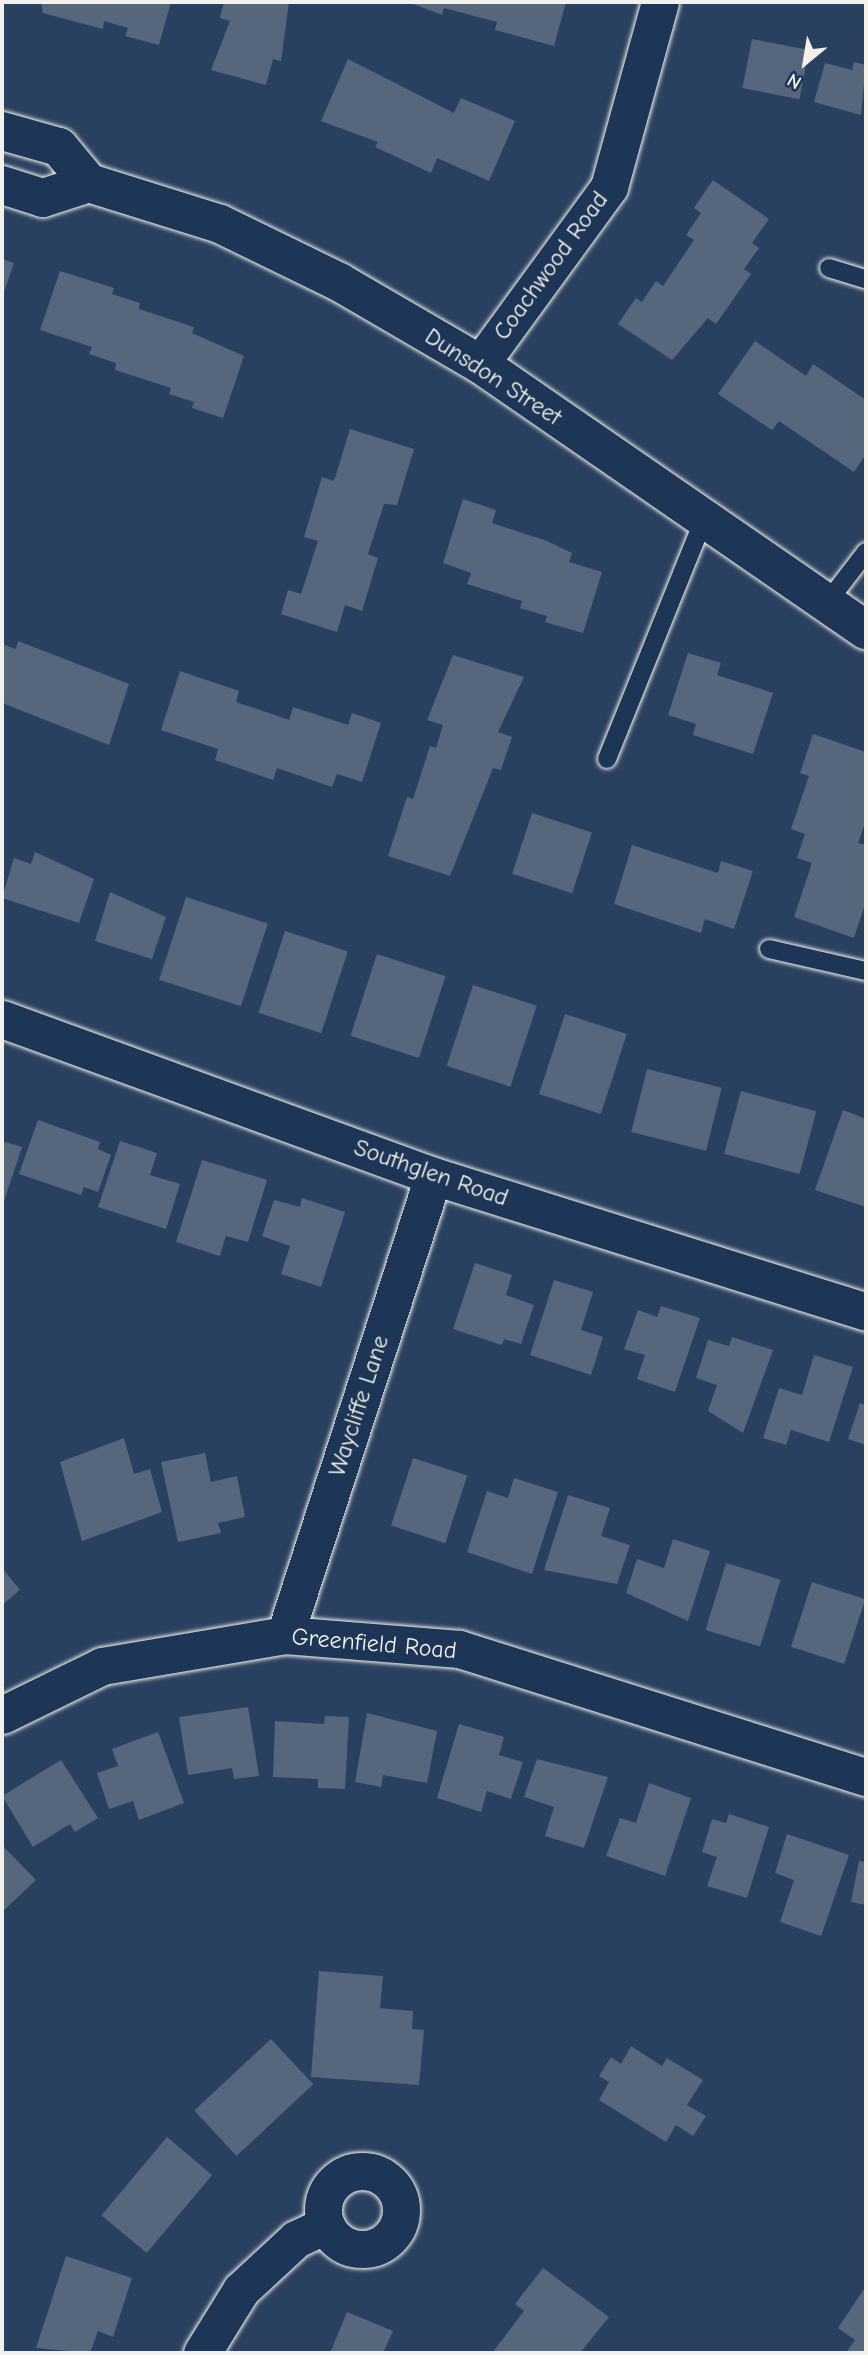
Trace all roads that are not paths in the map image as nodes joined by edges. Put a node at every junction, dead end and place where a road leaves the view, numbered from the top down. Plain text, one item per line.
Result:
1 (660, 2) edge
2 (2, 131) edge
3 (89, 183) junction
4 (2, 186) edge
5 (829, 268) dead end
6 (866, 279) edge
7 (480, 364) junction
8 (703, 521) junction
9 (866, 552) edge
10 (826, 604) junction
11 (866, 630) edge
12 (607, 759) dead end
13 (769, 949) dead end
14 (866, 971) edge
15 (2, 1019) edge
16 (433, 1176) junction
17 (866, 1312) edge
18 (285, 1635) junction
19 (2, 1715) edge
20 (866, 1777) edge
21 (326, 2225) dead end
22 (202, 2353) edge

1 - 7 street, Coachwood Road
2 - 3 main road
3 - 4 main road
3 - 7 main road, Dunsdon Street
5 - 6 lane
7 - 8 main road, Dunsdon Street
8 - 10 main road, Dunsdon Street
8 - 12 lane
9 - 10 lane
10 - 11 main road, Dunsdon Street
13 - 14 lane
15 - 16 street, Southglen Road
16 - 17 street, Southglen Road
16 - 18 street, Waycliffe Lane
18 - 19 street, Greenfield Road
18 - 20 street, Greenfield Road
21 - 22 street

